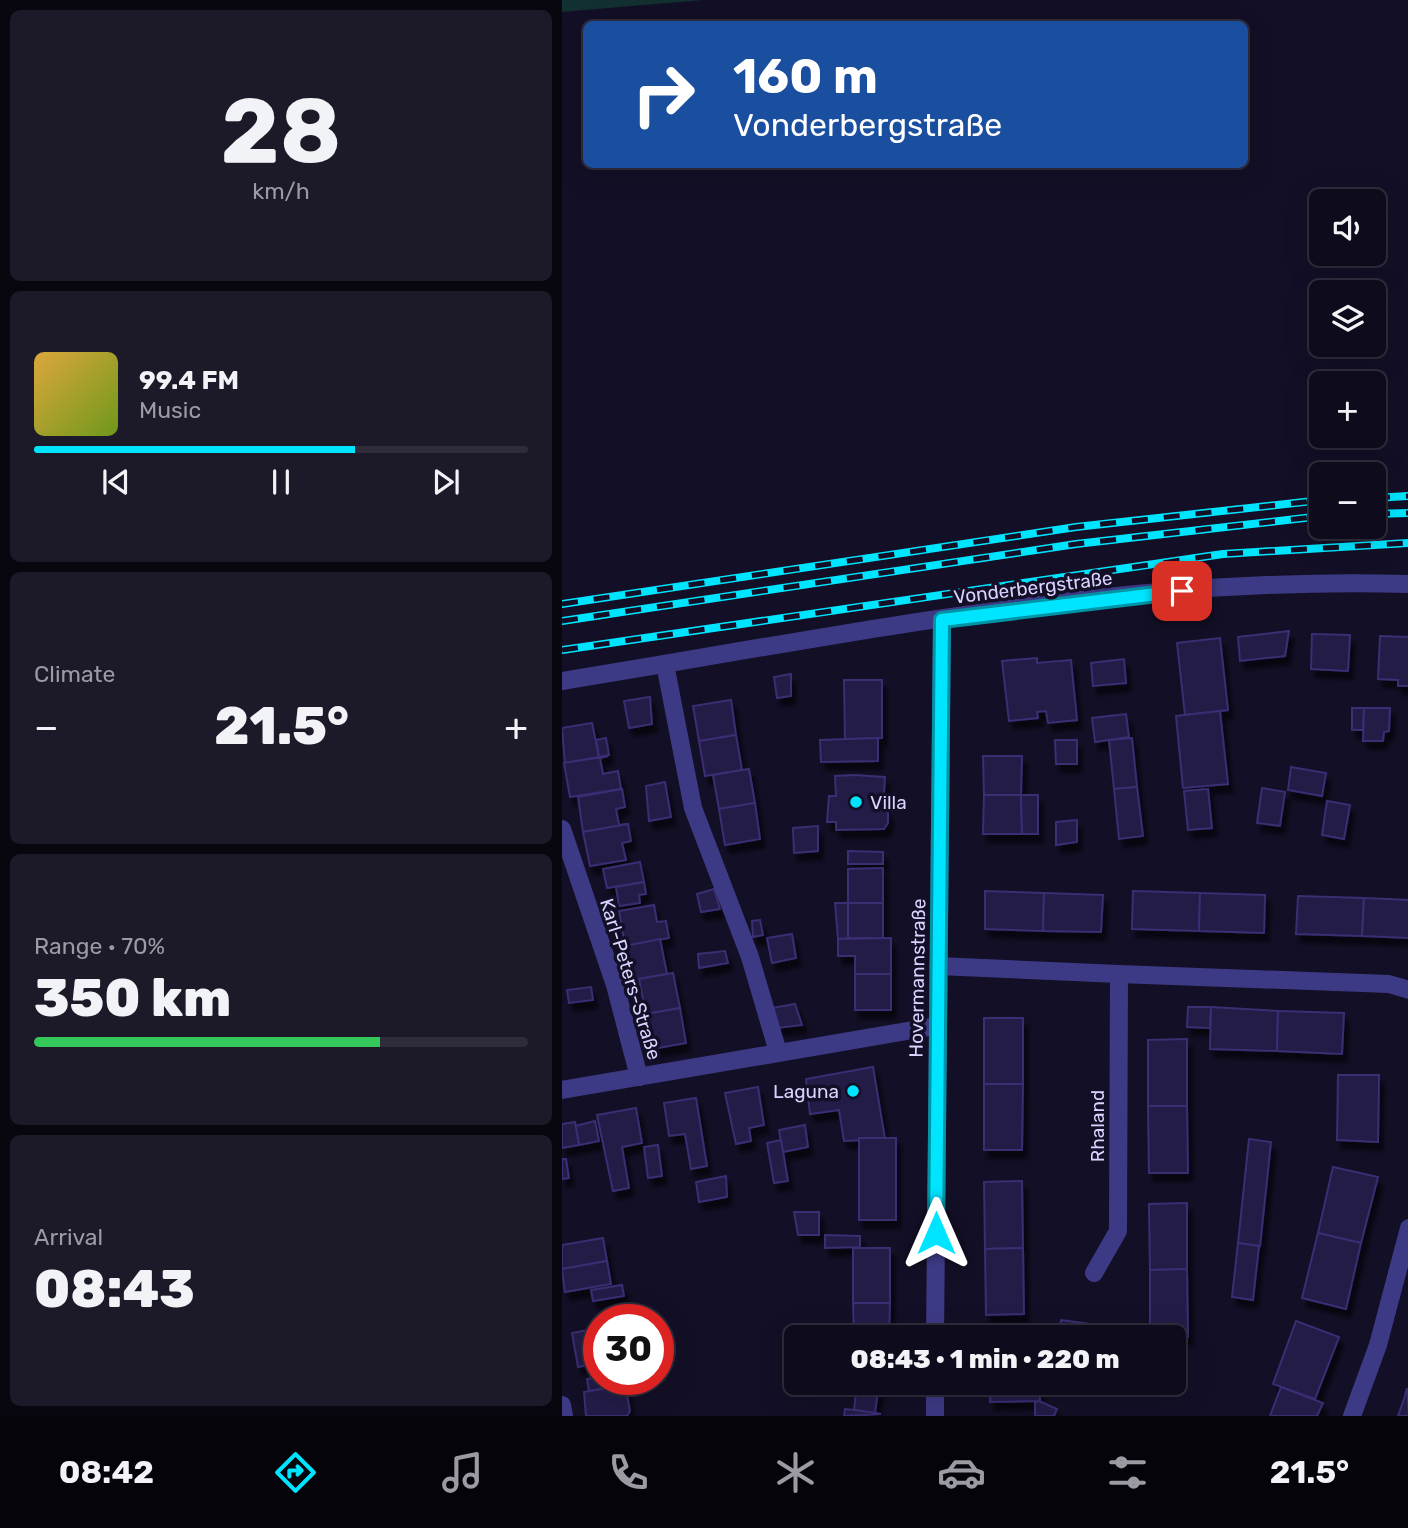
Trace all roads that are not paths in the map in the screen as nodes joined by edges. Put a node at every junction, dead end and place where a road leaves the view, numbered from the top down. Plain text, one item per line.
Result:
1 (1408, 584) edge
2 (942, 620) junction
3 (665, 664) junction
4 (562, 681) edge
5 (562, 829) edge
6 (938, 966) junction
7 (1119, 974) junction
8 (1408, 990) edge
9 (936, 1026) junction
10 (778, 1052) junction
11 (639, 1077) junction
12 (562, 1090) edge
13 (1408, 1228) edge
14 (1094, 1273) dead end
15 (935, 1325) edge
16 (935, 1395) edge
17 (562, 1405) edge
18 (564, 1416) edge
19 (936, 1416) edge
20 (1352, 1416) edge

1 - 2 street, Vonderbergstraße
2 - 3 street, Vonderbergstraße
2 - 6 street, Hovermannstraße
3 - 4 street, Vonderbergstraße
3 - 10 street
5 - 11 street, Karl-Peters-Straße
6 - 7 street
6 - 9 street, Hovermannstraße
7 - 8 street
7 - 14 street, Rhaland
9 - 10 street, Karl-Peters-Straße
9 - 15 street, Hovermannstraße
10 - 11 street, Karl-Peters-Straße
11 - 12 street, Karl-Peters-Straße
13 - 20 street
16 - 19 street
17 - 18 street

